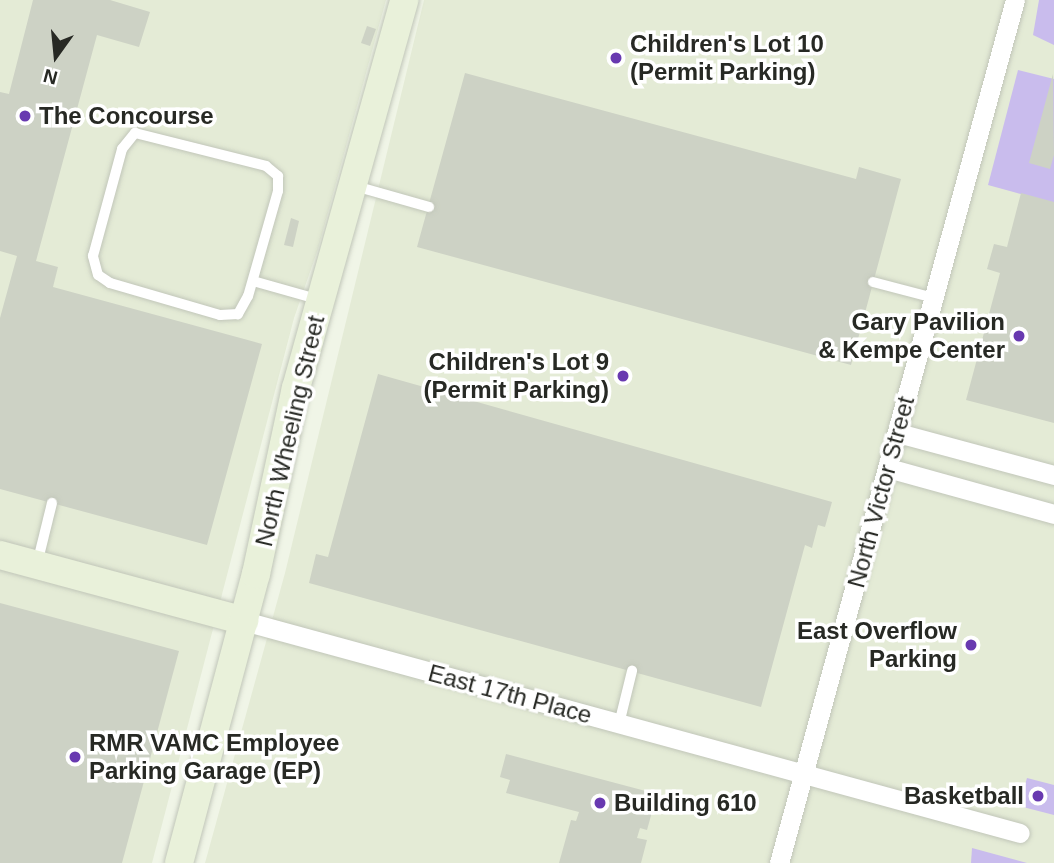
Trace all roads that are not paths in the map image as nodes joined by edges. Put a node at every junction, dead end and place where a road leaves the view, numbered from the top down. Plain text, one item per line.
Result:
1 (404, 0) edge
2 (1015, 0) edge
3 (352, 185) junction
4 (429, 206) dead end
5 (253, 281) junction
6 (873, 282) dead end
7 (934, 298) junction
8 (320, 300) junction
9 (898, 433) junction
10 (888, 468) junction
11 (1054, 475) edge
12 (52, 503) dead end
13 (1054, 514) edge
14 (0, 555) edge
15 (37, 565) junction
16 (244, 621) junction
17 (632, 671) dead end
18 (619, 724) junction
19 (804, 774) junction
20 (1020, 834) dead end
21 (179, 863) edge
22 (779, 863) edge

1 - 3 street, North Wheeling Street
2 - 7 street, North Victor Street
3 - 4 lane
3 - 8 street, North Wheeling Street
5 - 5 lane
5 - 8 lane
6 - 7 lane
7 - 9 street, North Victor Street
8 - 16 street, North Wheeling Street
9 - 10 street, North Victor Street
9 - 11 street
10 - 13 street
10 - 19 street, North Victor Street
12 - 15 lane
14 - 15 street, East 17th Place
15 - 16 street, East 17th Place
16 - 18 street, East 17th Place
16 - 21 street, North Wheeling Street
17 - 18 lane
18 - 19 street, East 17th Place
19 - 20 street, East 17th Place
19 - 22 street, North Victor Street

